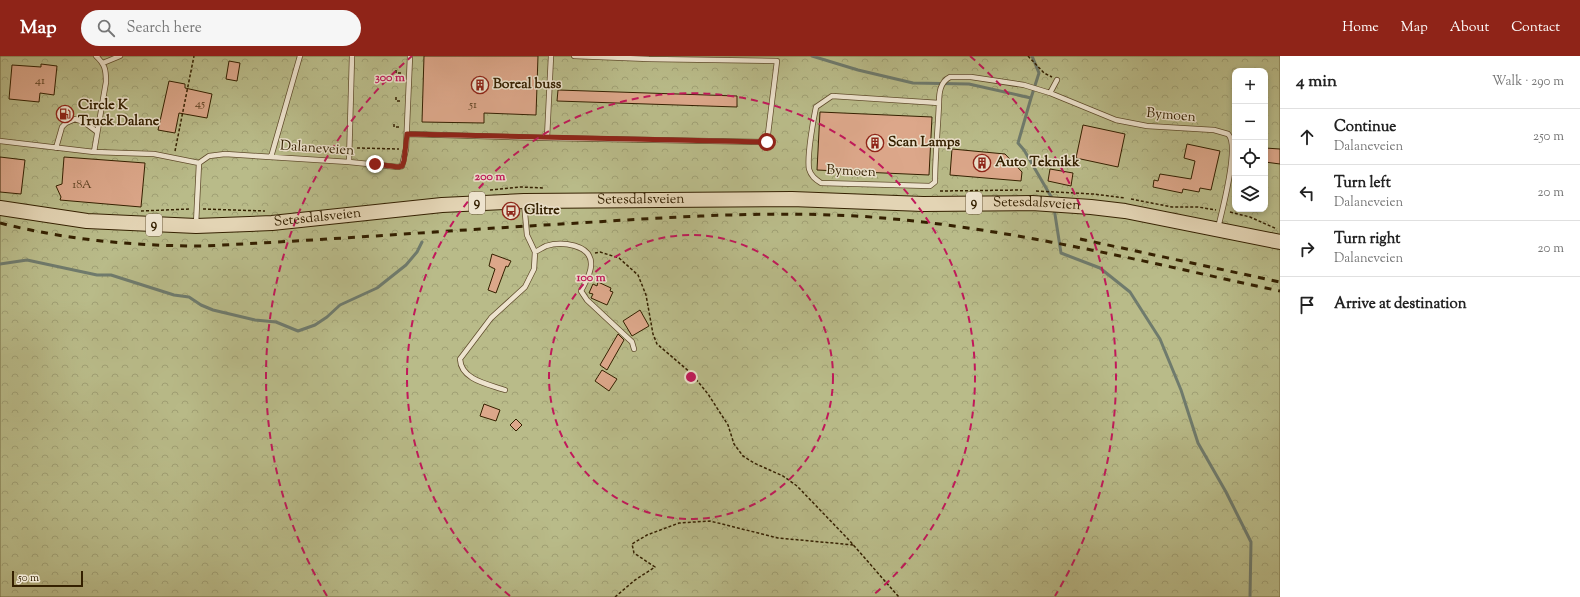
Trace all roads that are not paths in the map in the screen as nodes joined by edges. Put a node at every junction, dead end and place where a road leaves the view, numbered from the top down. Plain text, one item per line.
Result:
1 (96, 56) edge
2 (120, 56) edge
3 (300, 56) edge
4 (352, 56) edge
5 (410, 56) edge
6 (551, 56) edge
7 (574, 56) edge
8 (103, 63) junction
9 (1057, 80) road end
10 (1050, 93) junction
11 (939, 103) junction
12 (96, 131) junction
13 (407, 134) junction
14 (547, 138) junction
15 (0, 141) edge
16 (56, 148) junction
17 (94, 152) junction
18 (271, 157) junction
19 (349, 162) junction
20 (199, 163) junction
21 (524, 201) junction
22 (0, 208) edge
23 (196, 226) junction
24 (1217, 230) junction
25 (1280, 242) edge
26 (535, 252) junction
27 (634, 349) dead end
28 (504, 390) dead end

1 - 8 lane
2 - 8 lane
3 - 18 lane
4 - 19 lane
5 - 13 lane, Dalaneveien
6 - 14 lane
7 - 14 lane
8 - 12 lane
9 - 10 lane
10 - 11 lane, Bymoen
10 - 24 lane, Bymoen
11 - 11 lane, Bymoen
12 - 16 lane
12 - 17 lane
13 - 14 lane
13 - 19 lane, Dalaneveien
15 - 16 lane
16 - 17 lane
17 - 20 lane
18 - 19 lane, Dalaneveien
18 - 20 lane, Dalaneveien
20 - 23 lane
21 - 23 highway, Setesdalsveien / 9
21 - 24 highway, Setesdalsveien / 9
21 - 26 lane
22 - 23 highway, Setesdalsveien / 9
24 - 25 highway, Setesdalsveien / 9
26 - 27 lane
26 - 28 lane

